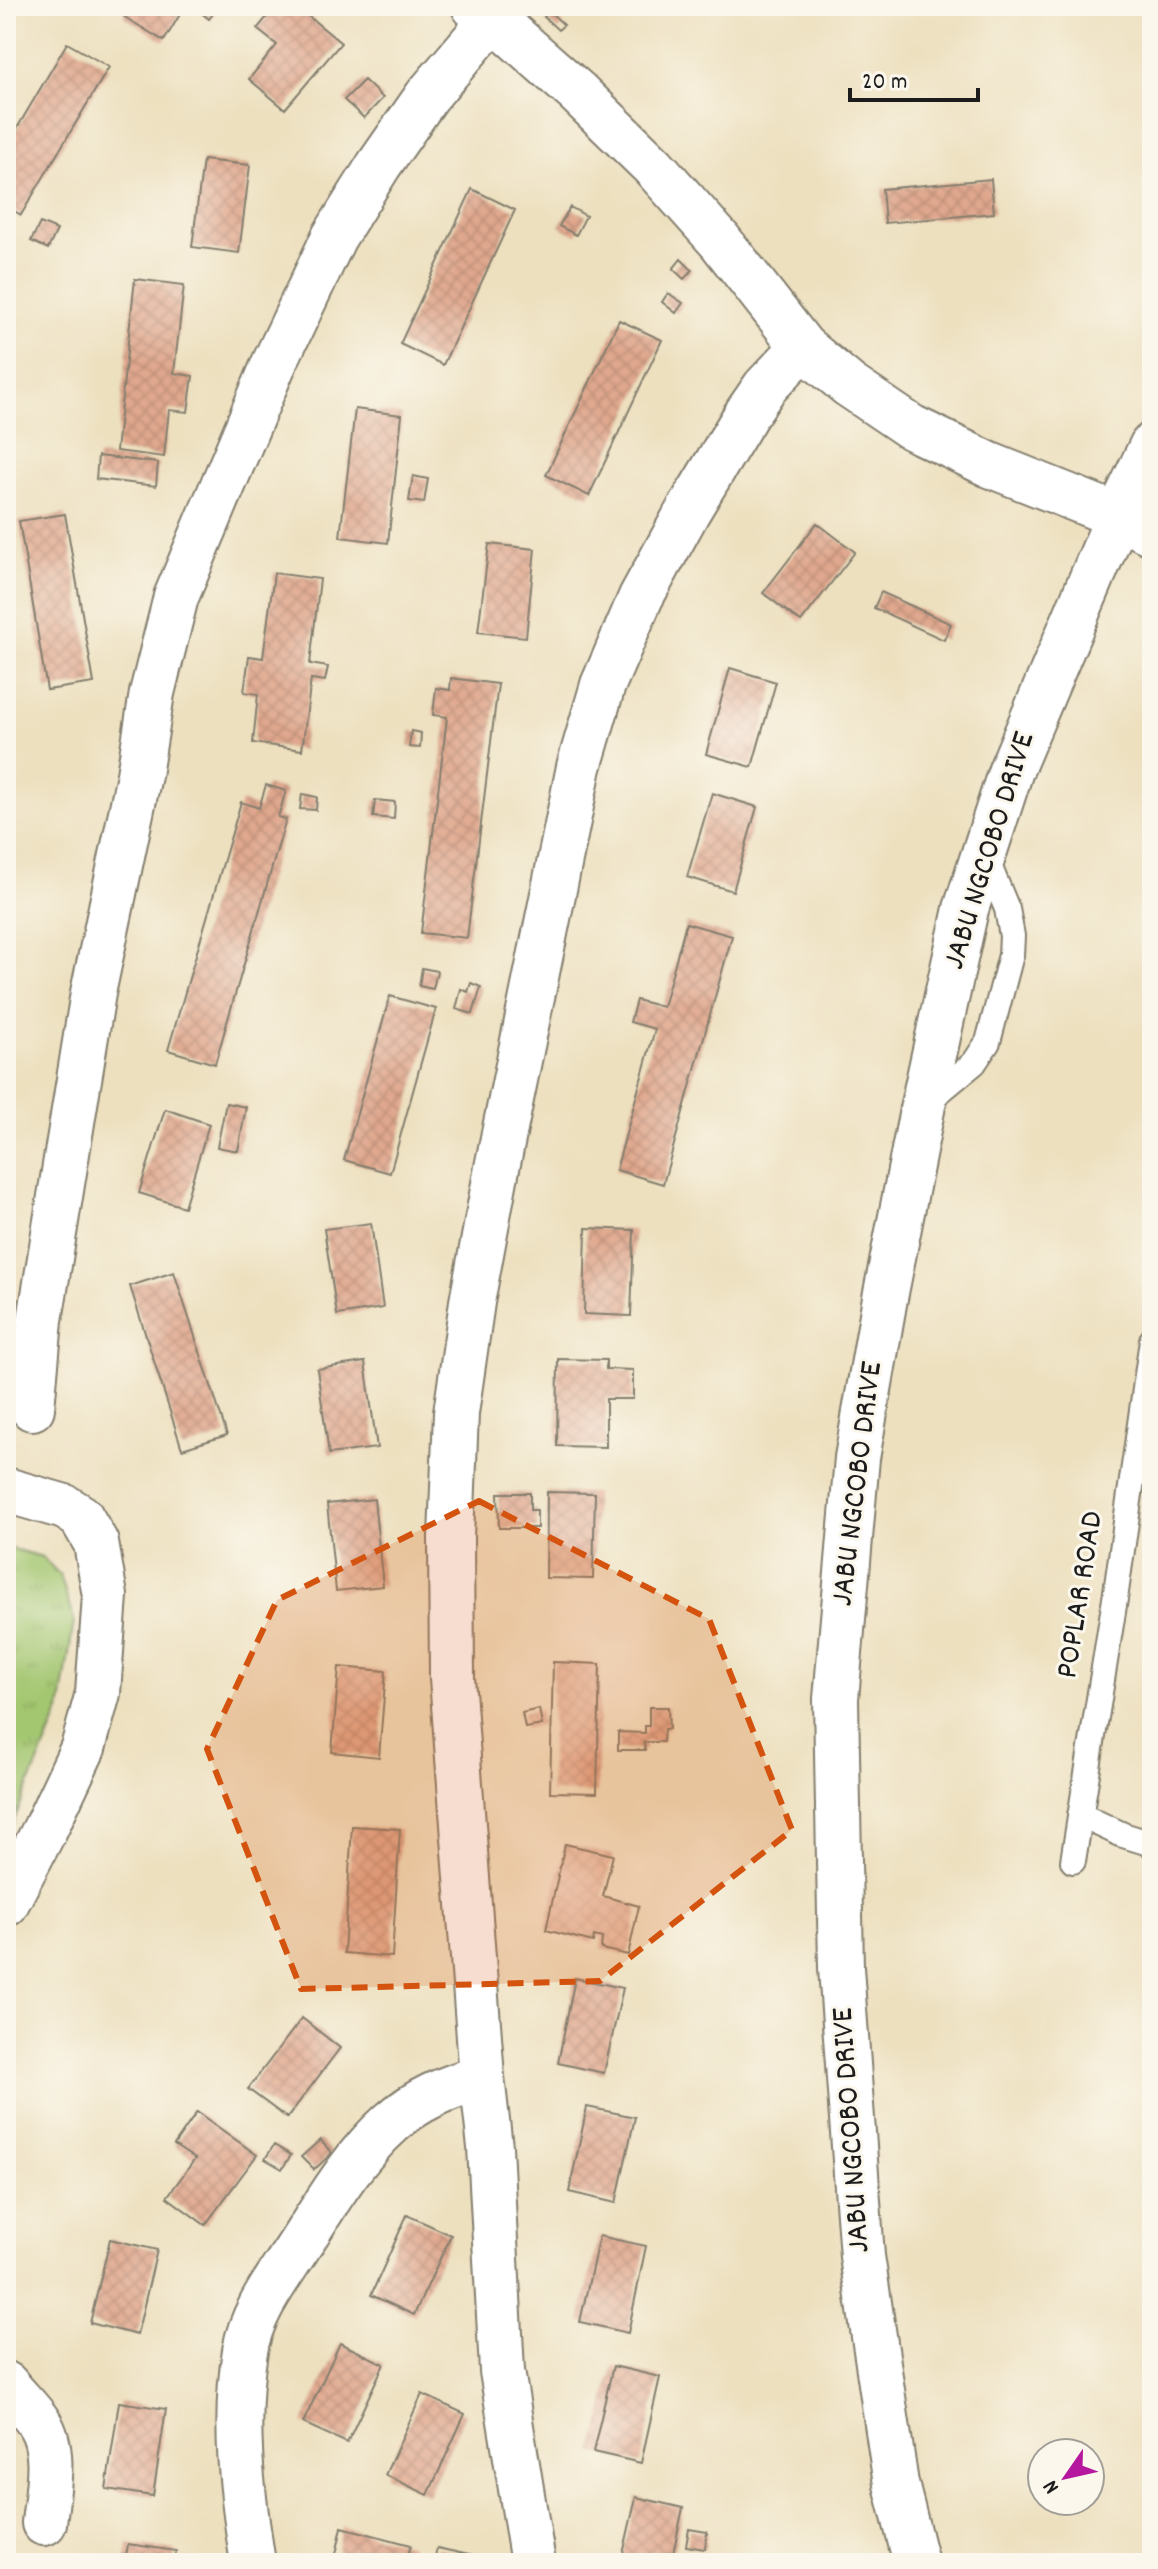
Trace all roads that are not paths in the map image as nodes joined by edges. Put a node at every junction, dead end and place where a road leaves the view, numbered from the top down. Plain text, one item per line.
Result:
1 (483, 12) edge
2 (803, 347) junction
3 (1152, 445) edge
4 (1135, 524) edge
5 (1152, 1340) edge
6 (32, 1408) dead end
7 (6, 1490) edge
8 (1080, 1815) junction
9 (1152, 1844) edge
10 (1073, 1861) dead end
11 (6, 1904) edge
12 (482, 2077) junction
13 (6, 2384) edge
14 (44, 2523) dead end
15 (253, 2563) edge
16 (533, 2563) edge
17 (916, 2563) edge

1 - 2 street
1 - 6 street
2 - 4 street
2 - 12 street
3 - 4 street, JABU NGCOBO DRIVE
4 - 17 street, JABU NGCOBO DRIVE
5 - 8 lane, POPLAR ROAD
7 - 11 street
8 - 9 lane
8 - 10 lane, POPLAR ROAD
12 - 15 street
12 - 16 street
13 - 14 street

